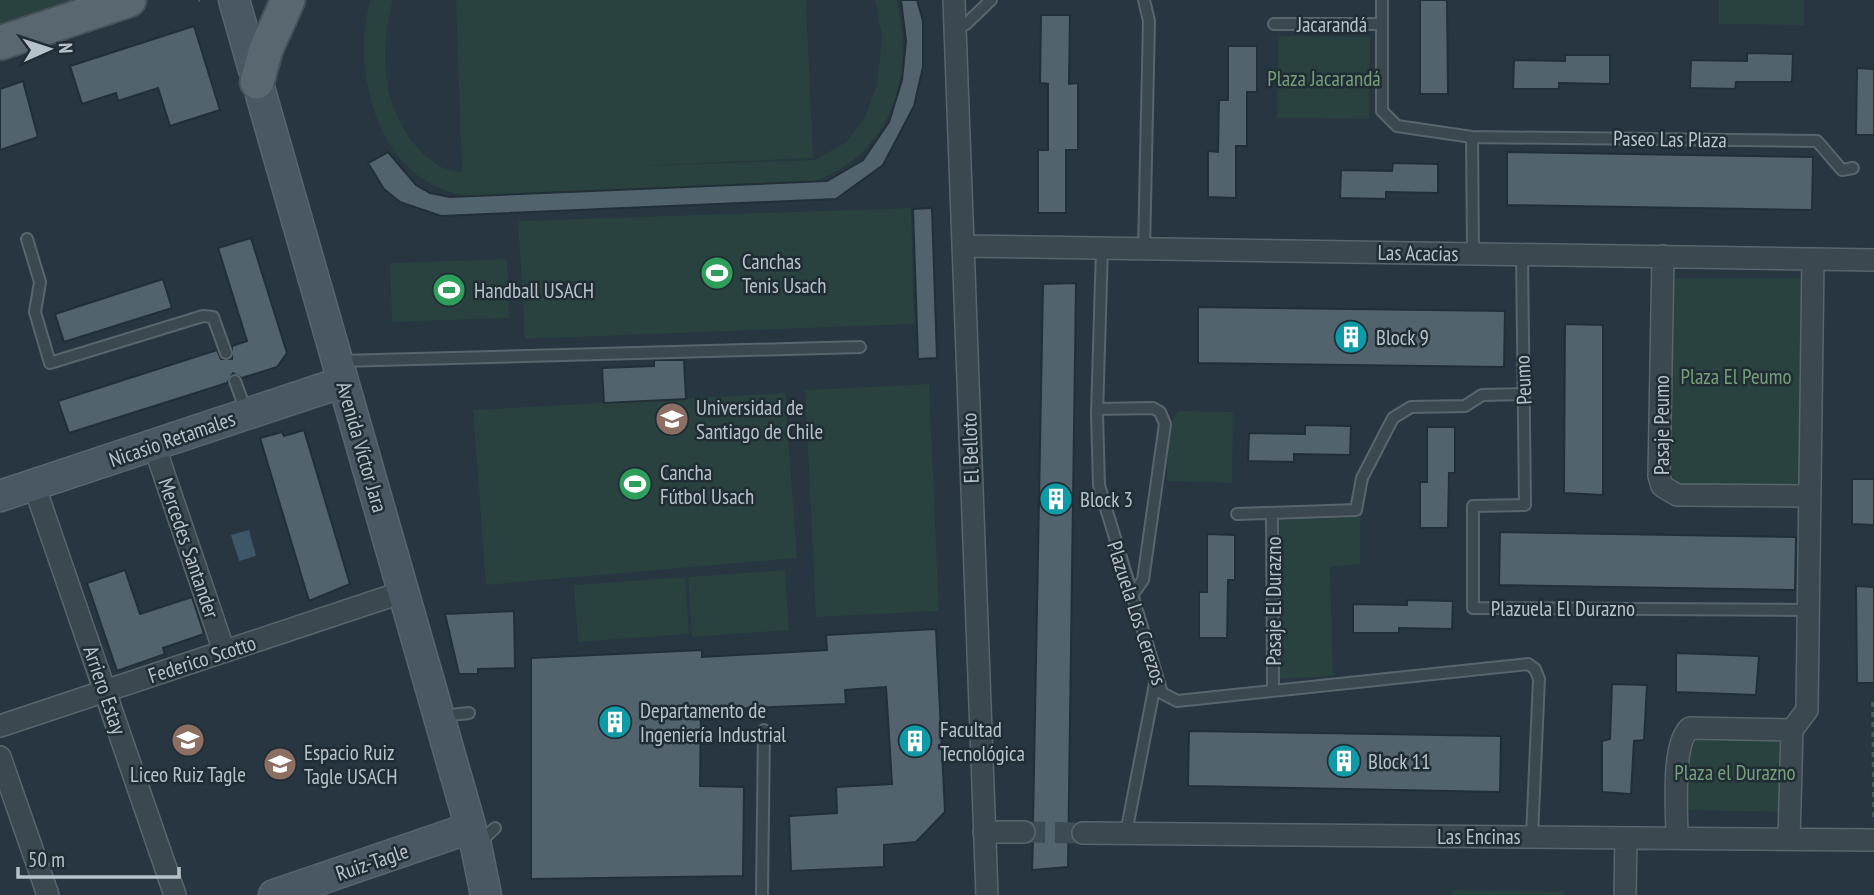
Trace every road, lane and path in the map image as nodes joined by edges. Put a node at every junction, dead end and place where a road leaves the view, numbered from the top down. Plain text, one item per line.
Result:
1 (234, 0) edge
2 (288, 0) edge
3 (954, 0) edge
4 (991, 0) edge
5 (1144, 0) edge
6 (1382, 0) edge
7 (126, 1) edge
8 (1274, 24) dead end
9 (1382, 24) junction
10 (955, 28) junction
11 (0, 43) edge
12 (257, 82) junction
13 (1472, 137) junction
14 (1853, 168) dead end
15 (27, 239) dead end
16 (963, 246) junction
17 (1102, 248) junction
18 (1144, 249) junction
19 (1473, 254) junction
20 (1522, 255) junction
21 (1662, 257) junction
22 (1813, 259) junction
23 (1874, 260) edge
24 (860, 346) dead end
25 (226, 353) dead end
26 (340, 371) junction
27 (235, 381) dead end
28 (1525, 394) junction
29 (1097, 409) junction
30 (247, 414) junction
31 (154, 446) junction
32 (34, 485) junction
33 (0, 496) edge
34 (1809, 496) junction
35 (1525, 505) joint
36 (1272, 513) junction
37 (1237, 514) dead end
38 (403, 592) junction
39 (1131, 597) junction
40 (1807, 610) junction
41 (224, 651) junction
42 (1156, 679) junction
43 (1273, 690) junction
44 (105, 691) junction
45 (1873, 702) edge
46 (469, 713) dead end
47 (439, 716) junction
48 (0, 726) edge
49 (764, 730) dead end
50 (1792, 730) junction
51 (0, 757) edge
52 (1874, 818) edge
53 (984, 832) junction
54 (1024, 832) tunnel mouth
55 (1083, 833) tunnel mouth
56 (1126, 833) junction
57 (480, 834) junction
58 (1532, 836) junction
59 (1626, 838) junction
60 (1677, 838) junction
61 (1790, 839) junction
62 (1874, 839) edge
63 (48, 895) edge
64 (176, 895) edge
65 (274, 895) edge
66 (486, 895) edge
67 (762, 895) edge
68 (987, 895) edge
69 (1625, 895) edge

1 - 12 main road, Avenida Víctor Jara
2 - 12 main road
3 - 10 street, El Belloto
4 - 10 lane
5 - 18 lane
6 - 9 lane
7 - 11 main road
8 - 9 lane, Jacarandá
9 - 13 lane, Jacarandá
10 - 16 street, El Belloto
12 - 26 main road, Avenida Víctor Jara
13 - 14 lane, Paseo Las Plaza
13 - 19 lane
15 - 25 lane
16 - 17 street, Las Acacias
16 - 53 street, El Belloto
17 - 18 street, Las Acacias
17 - 29 lane, Plazuela Los Cerezos
18 - 19 street, Las Acacias
19 - 20 street, Las Acacias
20 - 21 street, Las Acacias
20 - 28 lane, Peumo
21 - 22 street, Las Acacias
21 - 34 street, Pasaje Peumo
22 - 23 street, Las Acacias
22 - 34 street
24 - 26 lane
26 - 30 main road, Nicasio Retamales
26 - 38 main road, Avenida Víctor Jara
27 - 30 lane
28 - 35 lane, Peumo
28 - 36 lane
29 - 39 lane, Plazuela Los Cerezos
29 - 39 lane
30 - 31 main road, Nicasio Retamales
31 - 32 main road, Nicasio Retamales
31 - 41 street, Mercedes Santander
32 - 33 main road, Nicasio Retamales
32 - 44 street, Arriero Estay
34 - 40 street
35 - 40 lane, Plazuela El Durazno
36 - 37 lane
36 - 43 lane, Pasaje El Durazno
38 - 41 street, Federico Scotto
38 - 47 main road, Avenida Víctor Jara
39 - 42 lane, Plazuela Los Cerezos
40 - 50 street
41 - 44 street, Federico Scotto
42 - 43 lane, Plazuela Los Cerezos
42 - 56 lane
43 - 58 lane, Plazuela Los Cerezos
44 - 48 street, Federico Scotto
44 - 64 street, Arriero Estay
45 - 52 path
46 - 47 lane
47 - 57 main road, Avenida Víctor Jara
49 - 67 lane
50 - 60 street
50 - 61 street
51 - 63 street
53 - 54 street
53 - 68 street, El Belloto
55 - 56 street, Las Encinas
56 - 58 street, Las Encinas
57 - 65 main road, Ruiz-Tagle
57 - 66 main road, Avenida Víctor Jara
58 - 59 street, Las Encinas
59 - 60 street, Las Encinas
59 - 69 street
60 - 61 street, Las Encinas
61 - 62 street, Las Encinas

